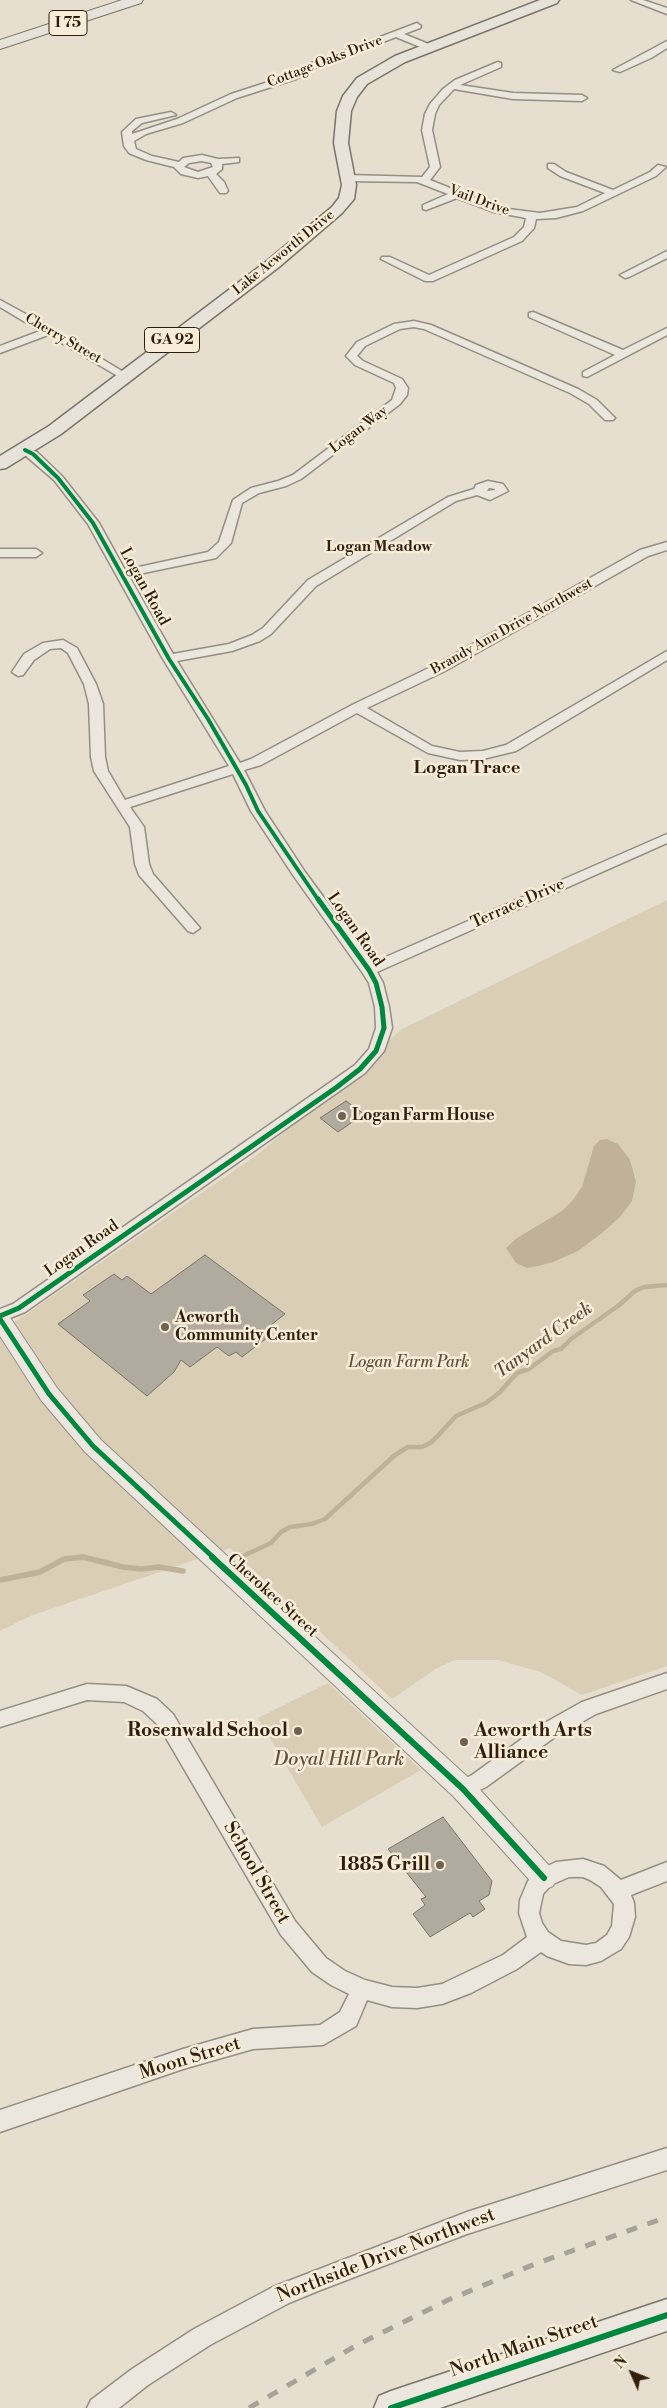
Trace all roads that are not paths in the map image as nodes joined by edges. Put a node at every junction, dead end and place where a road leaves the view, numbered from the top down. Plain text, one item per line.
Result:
1 (136, 0) edge
2 (552, 0) edge
3 (635, 0) edge
4 (667, 11) edge
5 (417, 26) dead end
6 (397, 34) junction
7 (667, 44) edge
8 (0, 45) edge
9 (428, 47) junction
10 (498, 65) dead end
11 (617, 70) dead end
12 (290, 78) junction
13 (452, 86) junction
14 (284, 90) dead end
15 (268, 96) dead end
16 (233, 97) junction
17 (582, 98) dead end
18 (236, 160) dead end
19 (216, 162) junction
20 (180, 165) junction
21 (551, 166) dead end
22 (661, 167) dead end
23 (210, 173) junction
24 (348, 178) junction
25 (424, 181) junction
26 (223, 191) dead end
27 (457, 194) junction
28 (613, 194) junction
29 (426, 207) dead end
30 (530, 216) junction
31 (667, 254) edge
32 (386, 259) dead end
33 (625, 275) dead end
34 (0, 303) edge
35 (533, 315) dead end
36 (49, 331) junction
37 (667, 331) edge
38 (0, 350) edge
39 (622, 354) junction
40 (587, 374) dead end
41 (125, 376) junction
42 (609, 418) dead end
43 (25, 450) junction
44 (0, 464) edge
45 (479, 491) dead end
46 (667, 546) edge
47 (0, 552) edge
48 (36, 553) dead end
49 (123, 574) junction
50 (667, 655) edge
51 (169, 659) junction
52 (18, 672) dead end
53 (357, 708) junction
54 (237, 770) junction
55 (122, 805) junction
56 (667, 838) edge
57 (193, 928) dead end
58 (369, 970) junction
59 (0, 1317) edge
60 (667, 1681) edge
61 (0, 1719) edge
62 (464, 1789) junction
63 (667, 1871) edge
64 (544, 1878) junction
65 (618, 1890) junction
66 (541, 1938) junction
67 (362, 1990) junction
68 (0, 2121) edge
69 (667, 2159) edge
70 (667, 2315) edge
71 (99, 2408) edge
72 (390, 2408) edge

1 - 8 highway, I 75
2 - 9 main road, Lake Acworth Drive / GA 92
3 - 4 street
5 - 6 street, Cottage Oaks Drive
6 - 9 street
6 - 12 street, Cottage Oaks Drive
7 - 11 street
9 - 24 main road, Lake Acworth Drive / GA 92
10 - 13 street
12 - 14 street
12 - 16 street, Cottage Oaks Drive
13 - 17 street
13 - 25 street
15 - 16 street
16 - 20 street, Cottage Oaks Drive
18 - 19 street
19 - 20 street
19 - 23 street
20 - 23 street
21 - 28 street
22 - 28 street, Vail Drive
23 - 26 street
24 - 25 street, Vail Drive
24 - 41 main road, Lake Acworth Drive / GA 92
25 - 27 street, Vail Drive
27 - 29 street
27 - 30 street, Vail Drive
28 - 30 street, Vail Drive
30 - 32 street
31 - 33 street
34 - 36 street, Cherry Street
35 - 39 street
36 - 38 street
36 - 41 street, Cherry Street
37 - 39 street
39 - 40 street
41 - 43 main road, Lake Acworth Drive / GA 92
42 - 49 street, Logan Way
43 - 44 main road, Lake Acworth Drive / GA 92
43 - 49 street, Logan Road
45 - 51 street
46 - 53 street, Brandy Ann Drive Northwest
47 - 48 street
49 - 51 street, Logan Road
50 - 53 street
51 - 54 street, Logan Road
52 - 55 street
53 - 54 street, Brandy Ann Drive Northwest
54 - 55 street, Brandy Ann Drive Northwest
54 - 58 street, Logan Road
55 - 57 street
56 - 58 street, Terrace Drive
58 - 59 street, Logan Road
59 - 62 street, Cherokee Street
60 - 62 street
61 - 67 street, School Street
62 - 64 street, Cherokee Street
63 - 65 street
64 - 65 street
64 - 66 street
65 - 66 street
66 - 67 street, School Street
67 - 68 street, Moon Street
69 - 71 street, Northside Drive Northwest
70 - 72 main road, North Main Street

